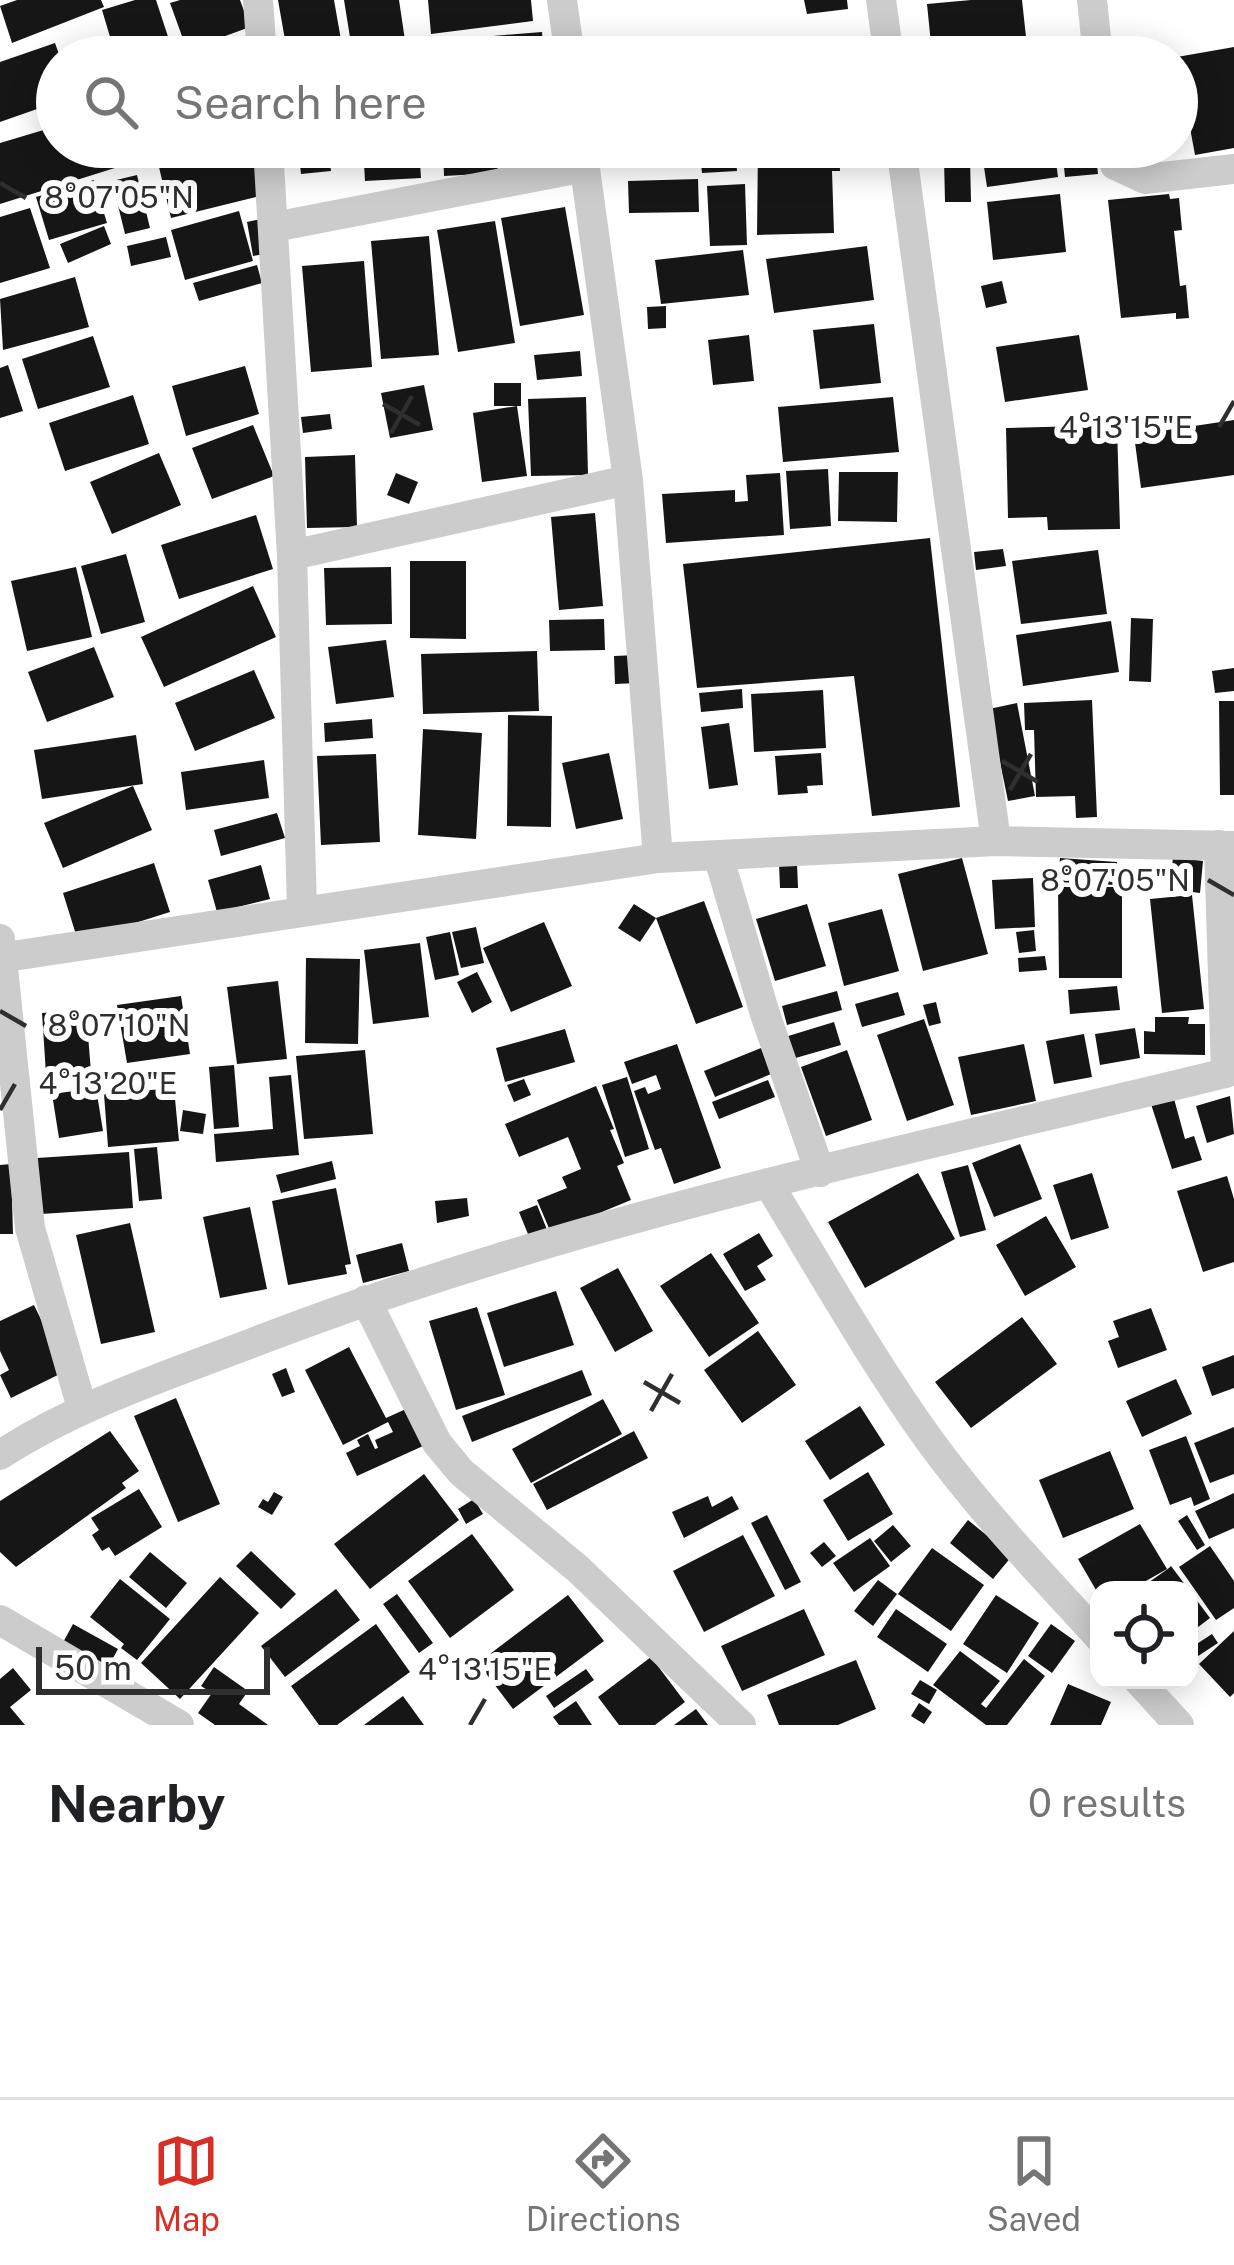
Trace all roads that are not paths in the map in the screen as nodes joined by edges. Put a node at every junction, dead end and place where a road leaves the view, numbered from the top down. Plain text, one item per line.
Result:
1 (258, 0) edge
2 (562, 0) edge
3 (881, 0) edge
4 (1092, 0) edge
5 (261, 36) edge
6 (567, 36) edge
7 (886, 36) edge
8 (1096, 36) edge
9 (270, 168) edge
10 (534, 168) edge
11 (585, 168) edge
12 (905, 168) edge
13 (1121, 168) edge
14 (1234, 169) edge
15 (274, 226) junction
16 (628, 480) junction
17 (292, 555) junction
18 (996, 841) junction
19 (1226, 846) edge
20 (718, 855) junction
21 (658, 858) junction
22 (302, 910) junction
23 (1, 952) edge
24 (1230, 1084) edge
25 (820, 1172) junction
26 (768, 1183) junction
27 (366, 1300) junction
28 (82, 1408) junction
29 (0, 1454) edge
30 (0, 1620) edge
31 (1090, 1627) edge
32 (1146, 1689) edge
33 (179, 1725) edge
34 (741, 1725) edge
35 (1179, 1725) edge

1 - 5 street
2 - 6 street
3 - 7 street
4 - 8 street
9 - 15 street
10 - 15 street
11 - 16 street
12 - 18 street
13 - 14 street
15 - 17 street
16 - 17 street
16 - 21 street
17 - 22 street
18 - 19 street
18 - 20 street
19 - 24 street
20 - 21 street
20 - 25 street
21 - 22 street
22 - 23 street
23 - 28 street
24 - 25 street
25 - 26 street
26 - 27 street
26 - 31 street
27 - 28 street
27 - 34 street
28 - 29 street
30 - 33 street
32 - 35 street

